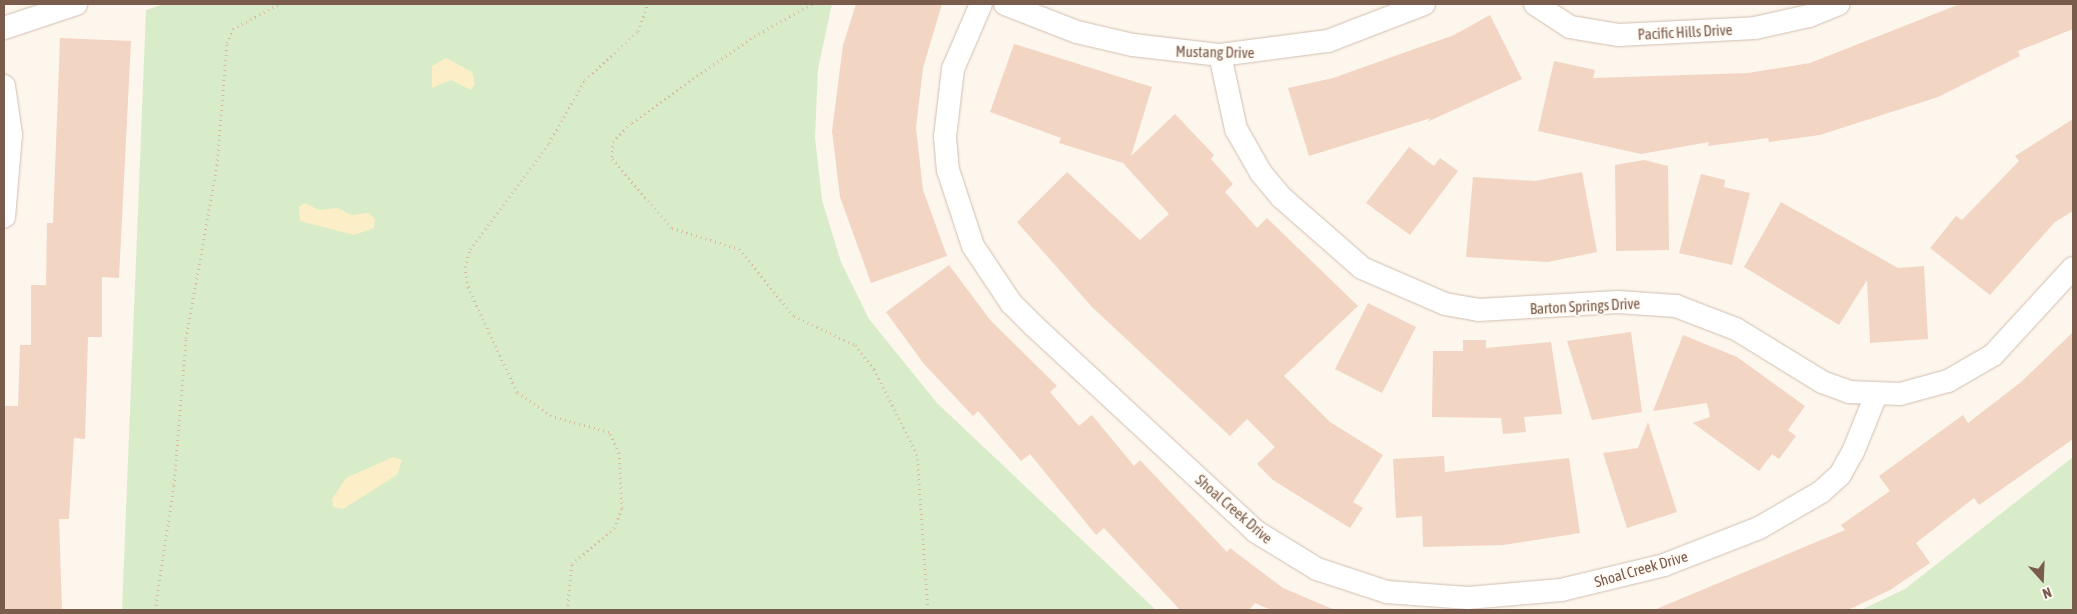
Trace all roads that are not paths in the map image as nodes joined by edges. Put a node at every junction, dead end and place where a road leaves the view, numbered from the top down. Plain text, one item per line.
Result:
1 (76, 4) edge
2 (981, 4) edge
3 (1006, 4) edge
4 (1424, 4) edge
5 (1535, 4) edge
6 (1839, 4) edge
7 (4, 28) edge
8 (1220, 55) junction
9 (4, 86) edge
10 (4, 217) edge
11 (2073, 268) edge
12 (1876, 395) junction

1 - 7 street
2 - 12 street, Shoal Creek Drive
3 - 8 street, Mustang Drive
4 - 8 street, Mustang Drive
5 - 6 street, Pacific Hills Drive
8 - 12 street, Barton Springs Drive
9 - 10 street
11 - 12 street, Barton Springs Drive

